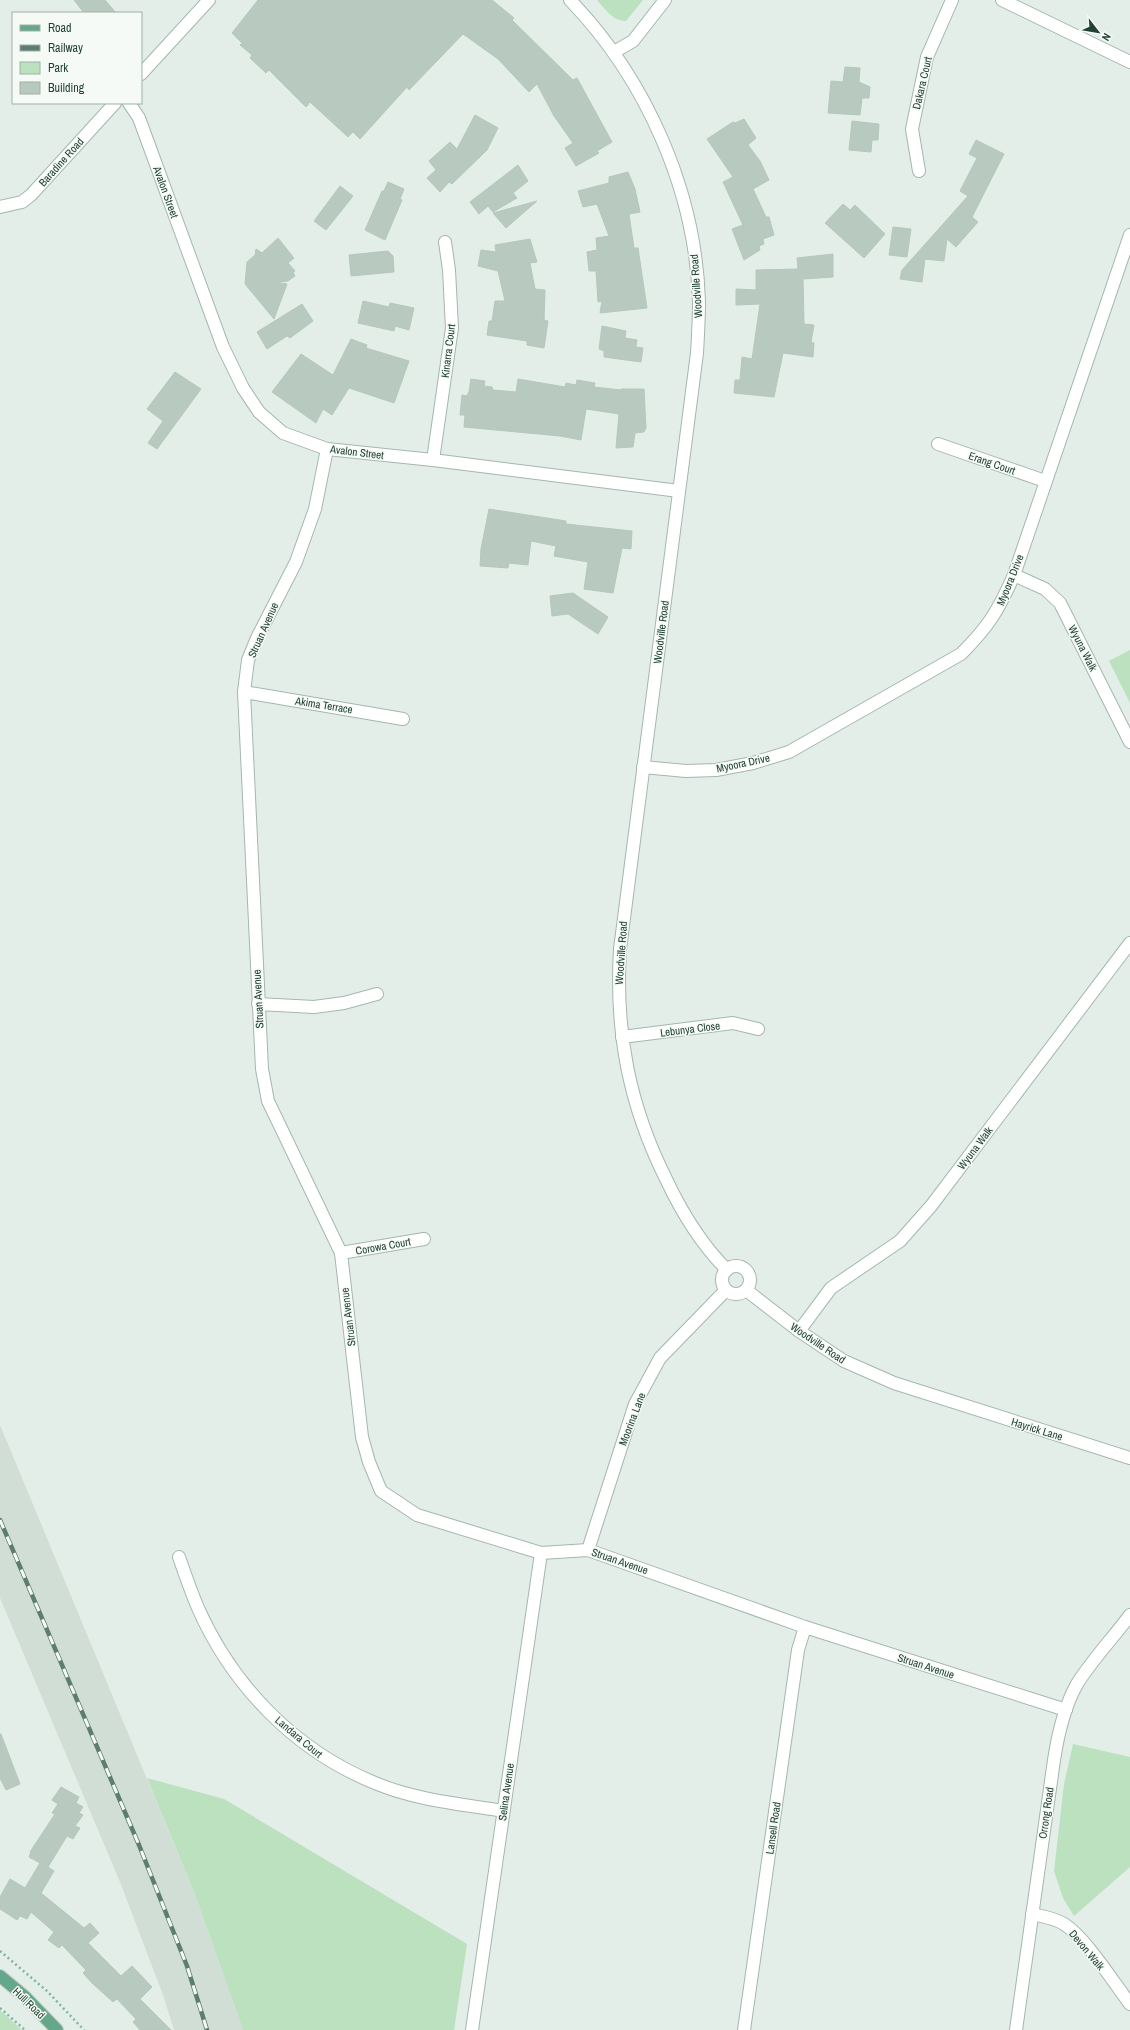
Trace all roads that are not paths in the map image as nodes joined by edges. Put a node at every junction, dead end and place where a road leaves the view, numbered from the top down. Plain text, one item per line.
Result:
1 (209, 0) edge
2 (570, 0) edge
3 (665, 0) edge
4 (952, 0) edge
5 (1002, 0) edge
6 (614, 52) junction
7 (1130, 62) edge
8 (142, 73) edge
9 (114, 104) edge
10 (130, 104) edge
11 (919, 171) dead end
12 (0, 207) edge
13 (1130, 235) edge
14 (445, 242) dead end
15 (938, 444) dead end
16 (328, 449) junction
17 (433, 460) junction
18 (1045, 481) junction
19 (679, 491) junction
20 (1014, 574) junction
21 (244, 692) junction
22 (403, 719) dead end
23 (1130, 742) edge
24 (643, 767) junction
25 (1130, 943) edge
26 (377, 994) dead end
27 (258, 1004) junction
28 (758, 1029) dead end
29 (622, 1037) junction
30 (424, 1238) dead end
31 (341, 1253) junction
32 (727, 1270) junction
33 (726, 1290) junction
34 (746, 1290) junction
35 (798, 1331) junction
36 (943, 1400) joint
37 (1130, 1458) edge
38 (588, 1550) junction
39 (541, 1553) junction
40 (179, 1557) dead end
41 (1130, 1615) edge
42 (805, 1627) junction
43 (1066, 1710) junction
44 (503, 1811) junction
45 (1032, 1914) junction
46 (0, 1976) edge
47 (1130, 2004) edge
48 (57, 2030) edge
49 (472, 2030) edge
50 (744, 2030) edge
51 (1016, 2030) edge

1 - 8 street
2 - 6 street, Woodville Road
3 - 6 street
4 - 11 street, Dakara Court
5 - 7 street
6 - 19 street, Woodville Road
9 - 12 street, Baradine Road
10 - 16 street, Avalon Street
13 - 18 street, Myoora Drive
14 - 17 street, Kinarra Court
15 - 18 street, Erang Court
16 - 17 street, Avalon Street
16 - 21 street, Struan Avenue
17 - 19 street, Avalon Street
18 - 20 street, Myoora Drive
19 - 24 street, Woodville Road
20 - 23 street, Wyuna Walk
20 - 24 street, Myoora Drive
21 - 22 street, Akima Terrace
21 - 27 street, Struan Avenue
24 - 29 street, Woodville Road
25 - 35 street, Wyuna Walk
26 - 27 street
27 - 31 street, Struan Avenue
28 - 29 street, Lebunya Close
29 - 32 street, Woodville Road
30 - 31 street, Corowa Court
31 - 39 street, Struan Avenue
32 - 33 street
32 - 34 street
33 - 34 street
33 - 38 street, Moorina Lane
34 - 35 street, Woodville Road
35 - 36 street, Woodville Road
36 - 37 street, Hayrick Lane
38 - 39 street, Struan Avenue
38 - 42 street, Struan Avenue
39 - 44 street, Selina Avenue
40 - 44 street, Landara Court
41 - 43 street, Orrong Road
42 - 43 street, Struan Avenue
42 - 50 street, Lansell Road
43 - 45 street, Orrong Road
44 - 49 street, Selina Avenue
45 - 47 street, Devon Walk
45 - 51 street, Orrong Road
46 - 48 main road, Hull Road

